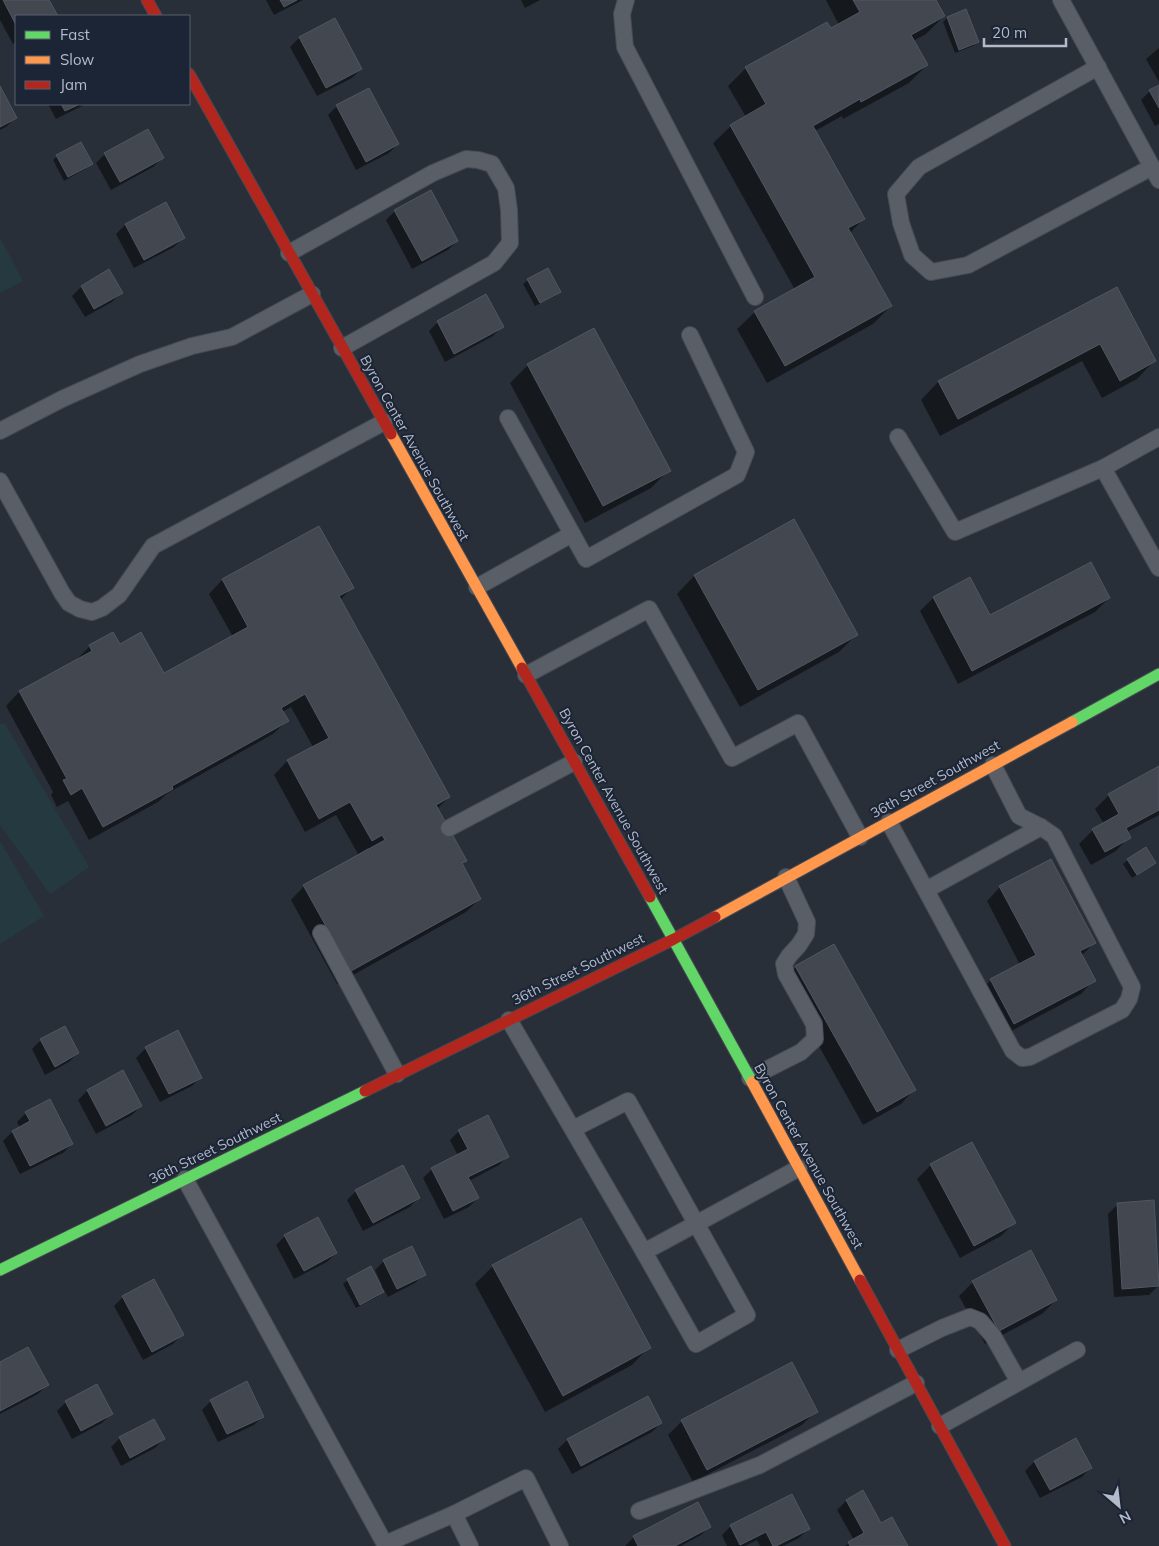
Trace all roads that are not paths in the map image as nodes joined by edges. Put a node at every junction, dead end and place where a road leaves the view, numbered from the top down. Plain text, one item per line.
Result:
1 (147, 0) edge
2 (626, 0) edge
3 (1061, 0) edge
4 (155, 15) edge
5 (1098, 67) junction
6 (190, 76) edge
7 (1155, 173) edge
8 (289, 253) junction
9 (312, 294) junction
10 (755, 297) dead end
11 (690, 335) dead end
12 (342, 348) junction
13 (508, 418) dead end
14 (384, 422) junction
15 (0, 431) edge
16 (898, 437) dead end
17 (1159, 437) edge
18 (1103, 468) junction
19 (0, 481) edge
20 (572, 534) junction
21 (1159, 568) edge
22 (477, 587) junction
23 (1159, 674) edge
24 (526, 675) junction
25 (574, 762) junction
26 (993, 765) junction
27 (889, 822) junction
28 (1041, 827) junction
29 (449, 828) dead end
30 (860, 837) junction
31 (786, 877) junction
32 (926, 890) junction
33 (321, 933) dead end
34 (674, 939) junction
35 (509, 1020) junction
36 (398, 1074) junction
37 (750, 1078) junction
38 (573, 1129) junction
39 (799, 1168) junction
40 (185, 1179) junction
41 (695, 1224) junction
42 (644, 1252) junction
43 (0, 1270) edge
44 (898, 1350) junction
45 (1077, 1350) dead end
46 (1019, 1382) junction
47 (916, 1383) junction
48 (940, 1426) junction
49 (639, 1510) dead end
50 (454, 1514) junction
51 (385, 1545) edge
52 (470, 1546) edge
53 (560, 1546) edge
54 (1005, 1546) edge

1 - 4 main road
2 - 10 lane
3 - 5 lane
5 - 7 lane
5 - 7 lane
6 - 8 main road, Byron Center Avenue Southwest
8 - 9 main road, Byron Center Avenue Southwest
8 - 12 lane
9 - 12 main road, Byron Center Avenue Southwest
9 - 15 lane
11 - 20 lane
12 - 14 main road, Byron Center Avenue Southwest
13 - 20 lane
14 - 19 lane
14 - 22 main road, Byron Center Avenue Southwest
16 - 18 lane
17 - 18 lane
18 - 21 lane
20 - 22 lane
22 - 24 main road, Byron Center Avenue Southwest
23 - 26 main road, 36th Street Southwest
24 - 25 main road, Byron Center Avenue Southwest
24 - 30 lane
25 - 29 lane
25 - 34 main road, Byron Center Avenue Southwest
26 - 27 main road, 36th Street Southwest
26 - 28 lane
27 - 30 main road, 36th Street Southwest
27 - 32 lane
28 - 32 lane
28 - 32 lane
30 - 31 main road, 36th Street Southwest
31 - 34 main road, 36th Street Southwest
31 - 37 lane
33 - 36 lane
34 - 35 main road, 36th Street Southwest
34 - 37 main road, Byron Center Avenue Southwest
35 - 36 main road, 36th Street Southwest
35 - 38 lane
36 - 40 main road, 36th Street Southwest
37 - 39 main road, Byron Center Avenue Southwest
38 - 41 lane
38 - 42 lane
39 - 41 lane
39 - 44 main road, Byron Center Avenue Southwest
40 - 43 main road, 36th Street Southwest
40 - 51 lane
41 - 42 lane
41 - 42 lane
44 - 46 lane
44 - 47 main road, Byron Center Avenue Southwest
45 - 46 lane
46 - 48 lane
47 - 48 main road, Byron Center Avenue Southwest
47 - 49 lane
48 - 54 main road, Byron Center Avenue Southwest
50 - 51 lane
50 - 52 lane
50 - 53 lane

